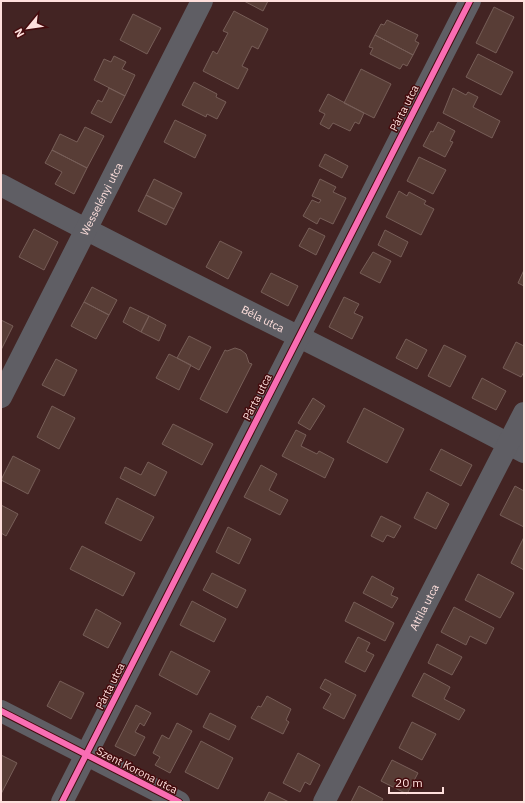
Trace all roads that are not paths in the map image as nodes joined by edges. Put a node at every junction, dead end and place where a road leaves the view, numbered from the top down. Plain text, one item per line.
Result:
1 (202, 1) edge
2 (470, 1) edge
3 (1, 185) edge
4 (86, 230) junction
5 (299, 336) junction
6 (1, 397) edge
7 (524, 413) edge
8 (516, 447) edge
9 (1, 711) edge
10 (86, 755) junction
11 (62, 802) edge
12 (179, 802) edge
13 (324, 802) edge

1 - 4 street, Wesselényi utca
2 - 5 street, Párta utca
3 - 4 street, Béla utca
4 - 5 street, Béla utca
4 - 6 street, Wesselényi utca
5 - 8 street, Béla utca
5 - 10 street, Párta utca
7 - 8 street, Attila utca
8 - 13 street, Attila utca
9 - 10 street, Szent Korona utca
10 - 11 street, Párta utca
10 - 12 street, Szent Korona utca

